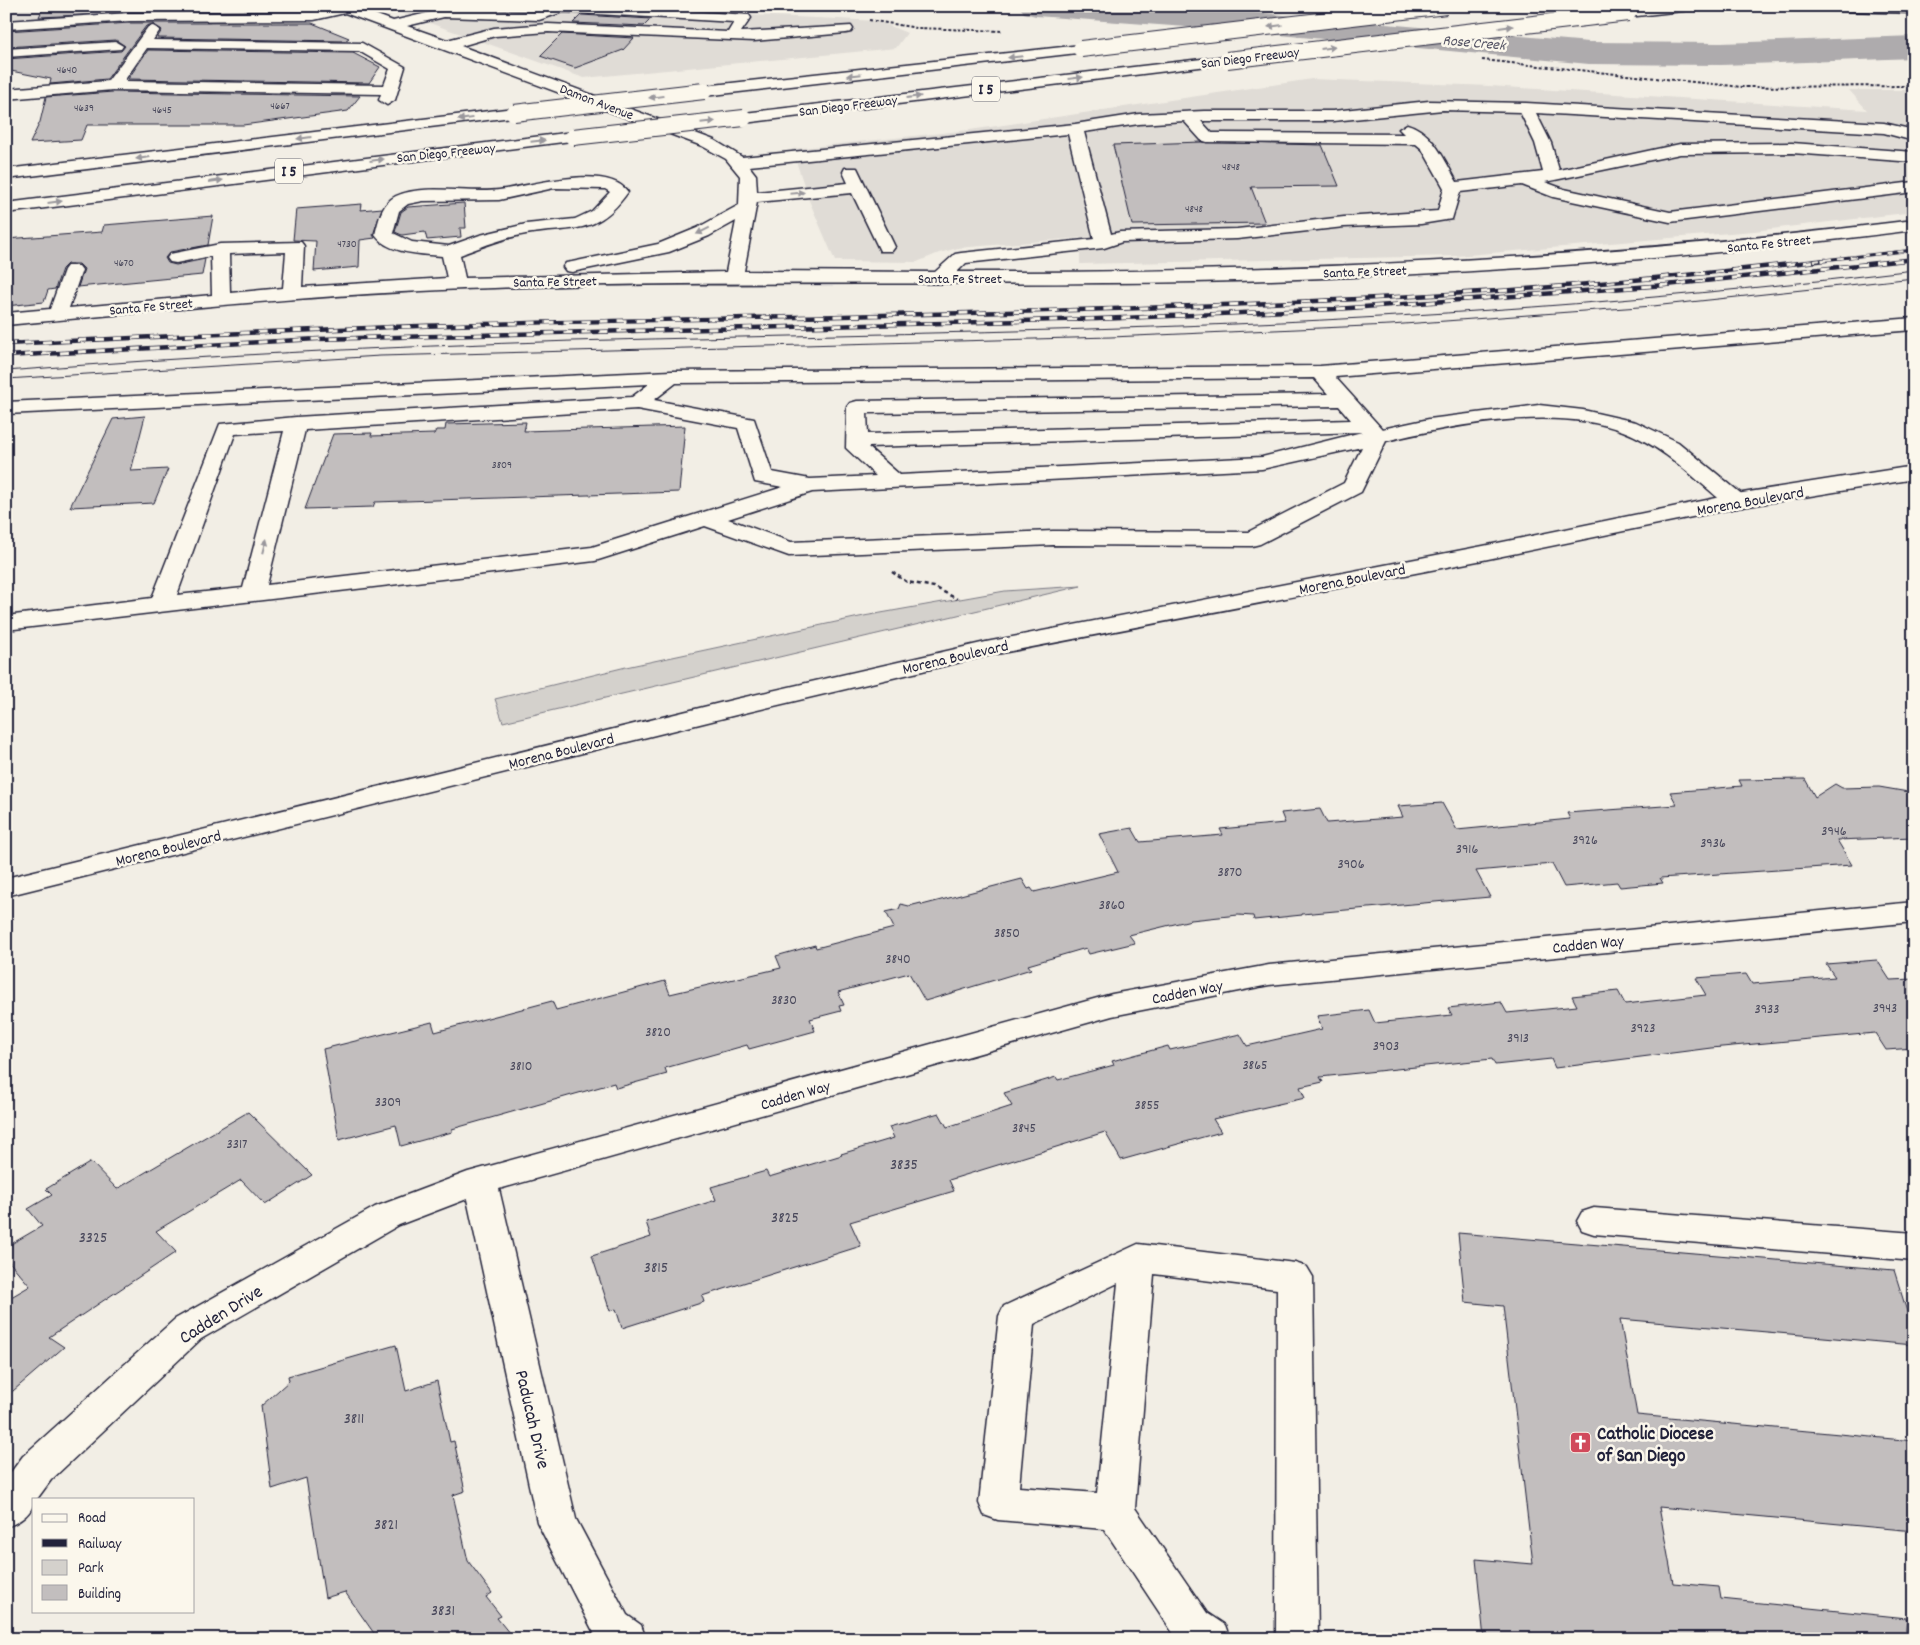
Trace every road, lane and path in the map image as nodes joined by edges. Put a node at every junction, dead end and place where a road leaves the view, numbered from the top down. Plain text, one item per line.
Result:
1 (1446, 6) edge
2 (1691, 6) edge
3 (1812, 6) edge
4 (342, 7) edge
5 (1914, 9) edge
6 (538, 16) junction
7 (163, 17) junction
8 (6, 25) edge
9 (390, 26) junction
10 (548, 28) junction
11 (846, 29) dead end
12 (732, 36) junction
13 (143, 44) junction
14 (116, 46) dead end
15 (443, 46) junction
16 (6, 53) edge
17 (113, 85) junction
18 (6, 94) edge
19 (1526, 108) junction
20 (1386, 112) junction
21 (1189, 117) junction
22 (1075, 129) junction
23 (1914, 136) edge
24 (1420, 139) junction
25 (841, 152) junction
26 (1914, 157) edge
27 (740, 162) junction
28 (1914, 171) edge
29 (1893, 172) dead end
30 (6, 174) edge
31 (1553, 176) junction
32 (1524, 180) junction
33 (1914, 186) edge
34 (858, 187) junction
35 (1452, 188) junction
36 (1663, 200) dead end
37 (748, 203) junction
38 (502, 207) junction
39 (6, 208) edge
40 (1626, 208) junction
41 (1914, 225) edge
42 (495, 237) junction
43 (1104, 243) junction
44 (886, 248) dead end
45 (220, 249) junction
46 (450, 252) junction
47 (176, 258) dead end
48 (72, 270) dead end
49 (734, 277) junction
50 (939, 278) junction
51 (489, 282) junction
52 (457, 284) junction
53 (292, 294) junction
54 (221, 300) junction
55 (57, 315) junction
56 (6, 319) edge
57 (1914, 324) edge
58 (1320, 372) junction
59 (671, 377) junction
60 (1344, 400) junction
61 (638, 402) junction
62 (6, 408) edge
63 (296, 423) junction
64 (1372, 431) junction
65 (857, 441) junction
66 (1914, 472) edge
67 (895, 482) junction
68 (810, 486) junction
69 (1736, 501) junction
70 (706, 519) junction
71 (913, 544) junction
72 (253, 594) junction
73 (957, 599) dead end
74 (162, 604) junction
75 (6, 623) edge
76 (6, 887) edge
77 (1914, 912) edge
78 (480, 1181) junction
79 (1594, 1221) dead end
80 (1914, 1247) edge
81 (1138, 1258) junction
82 (6, 1510) edge
83 (1115, 1512) junction
84 (626, 1639) edge
85 (1210, 1639) edge
86 (1297, 1639) edge

1 -> 30 main road, San Diego Freeway / I 5, bridge
39 -> 2 main road, San Diego Freeway / I 5, bridge
3 - 5 main road
4 - 7 main road
4 - 9 main road, Damon Avenue
6 - 9 main road
6 - 10 main road
6 - 12 main road
7 - 8 main road
7 - 13 main road
9 - 15 main road, Damon Avenue
10 - 12 main road
10 - 15 main road
11 - 12 main road
13 - 17 main road
13 - 17 main road
14 - 16 main road
15 - 27 main road, Damon Avenue
17 - 18 main road
19 - 20 main road
19 - 23 main road
19 - 31 main road
20 - 21 main road
20 - 24 main road
21 - 22 main road
21 - 24 main road
22 - 25 main road
22 - 43 main road
24 - 35 main road
25 - 27 main road
25 - 34 main road
26 - 31 main road
27 - 37 main road
28 - 29 main road
31 - 32 main road
32 - 35 main road
32 - 40 main road
33 - 40 main road
37 -> 34 main road
34 - 44 main road
35 - 43 main road
36 - 40 main road
37 - 49 main road
37 -> 51 main road
38 - 42 main road
38 - 42 main road
38 - 46 main road
41 - 50 main road, Santa Fe Street
42 - 46 main road
43 - 50 main road
45 - 47 main road
45 - 53 main road
45 - 54 main road
46 - 52 main road
48 - 55 main road
49 - 50 main road, Santa Fe Street
49 - 51 main road, Santa Fe Street
51 - 52 main road, Santa Fe Street
52 - 53 main road, Santa Fe Street
53 - 54 main road, Santa Fe Street
54 - 55 main road, Santa Fe Street
55 - 56 main road, Santa Fe Street
57 - 58 main road
58 - 59 main road
58 - 60 main road
59 - 61 main road
59 - 62 main road
60 - 64 main road
60 - 65 main road
61 - 63 main road
61 - 68 main road
72 -> 63 main road
63 - 74 main road
64 - 65 main road
64 - 67 main road
64 - 69 main road
64 - 71 main road
65 - 67 main road
66 - 69 main road, Morena Boulevard
67 - 68 main road
68 - 70 main road
69 - 76 main road, Morena Boulevard
70 - 71 main road
70 - 72 main road
71 - 73 path
72 - 74 main road
74 - 75 main road
77 - 78 main road, Cadden Way
78 - 82 main road, Cadden Drive
78 - 84 main road, Paducah Drive
79 - 80 main road
81 - 83 main road
81 - 83 main road
81 - 86 main road
83 - 85 main road

